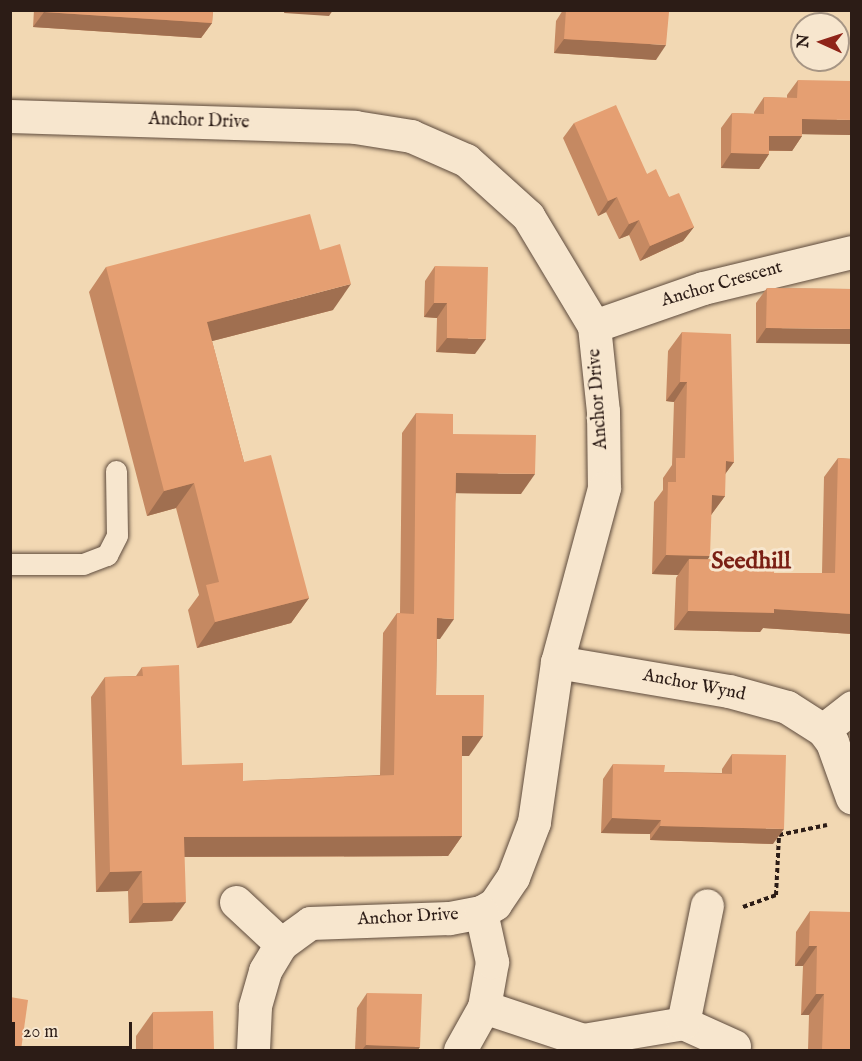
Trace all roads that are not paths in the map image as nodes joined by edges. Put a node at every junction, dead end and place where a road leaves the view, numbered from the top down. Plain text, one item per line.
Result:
1 (10, 116) edge
2 (852, 252) edge
3 (594, 326) junction
4 (116, 471) dead end
5 (10, 564) edge
6 (557, 662) junction
7 (852, 707) edge
8 (823, 730) junction
9 (852, 798) edge
10 (236, 902) dead end
11 (707, 905) road end
12 (481, 912) junction
13 (281, 944) junction
14 (484, 1007) junction
15 (683, 1023) junction
16 (734, 1046) dead end
17 (253, 1050) edge
18 (460, 1050) edge

1 - 3 street, Anchor Drive
2 - 3 street, Anchor Crescent
3 - 6 street, Anchor Drive
4 - 5 lane
6 - 8 street, Anchor Wynd
6 - 12 street, Anchor Drive
7 - 8 street
8 - 9 street, Anchor Wynd
10 - 13 street
11 - 15 street
12 - 13 street, Anchor Drive
12 - 14 street
13 - 17 street, Anchor Drive
14 - 15 street
14 - 18 street
15 - 16 street

